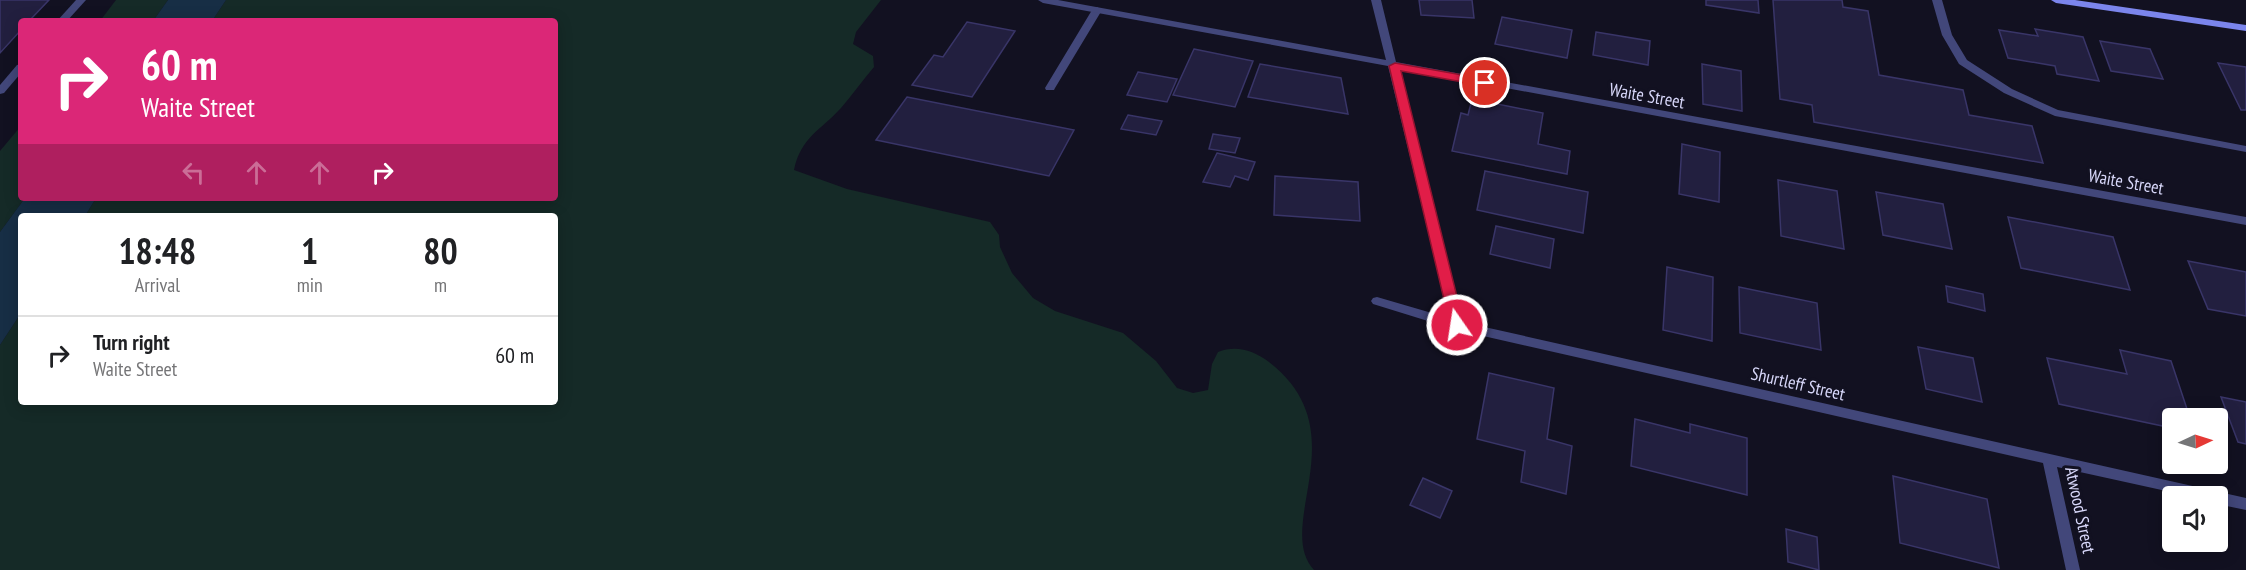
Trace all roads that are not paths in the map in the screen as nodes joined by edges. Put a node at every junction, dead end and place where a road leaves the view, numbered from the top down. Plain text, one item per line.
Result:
1 (81, 0) edge
2 (1043, 0) edge
3 (1376, 0) edge
4 (1937, 0) edge
5 (2056, 0) edge
6 (1097, 10) junction
7 (65, 18) edge
8 (2246, 28) edge
9 (1395, 66) junction
10 (18, 70) edge
11 (1050, 88) dead end
12 (0, 91) edge
13 (2246, 149) edge
14 (2246, 221) edge
15 (1377, 301) dead end
16 (1457, 325) junction
17 (2049, 459) junction
18 (2168, 486) edge
19 (2228, 500) edge
20 (2246, 504) edge
21 (2073, 570) edge

1 - 7 street
2 - 6 street, Waite Street
3 - 9 street
4 - 13 street
5 - 8 main road
6 - 9 street, Waite Street
6 - 11 street
9 - 14 street, Waite Street
9 - 16 street
10 - 12 street
15 - 16 street, Shurtleff Street
16 - 17 street, Shurtleff Street
17 - 18 street, Shurtleff Street
17 - 21 street, Atwood Street
19 - 20 street

